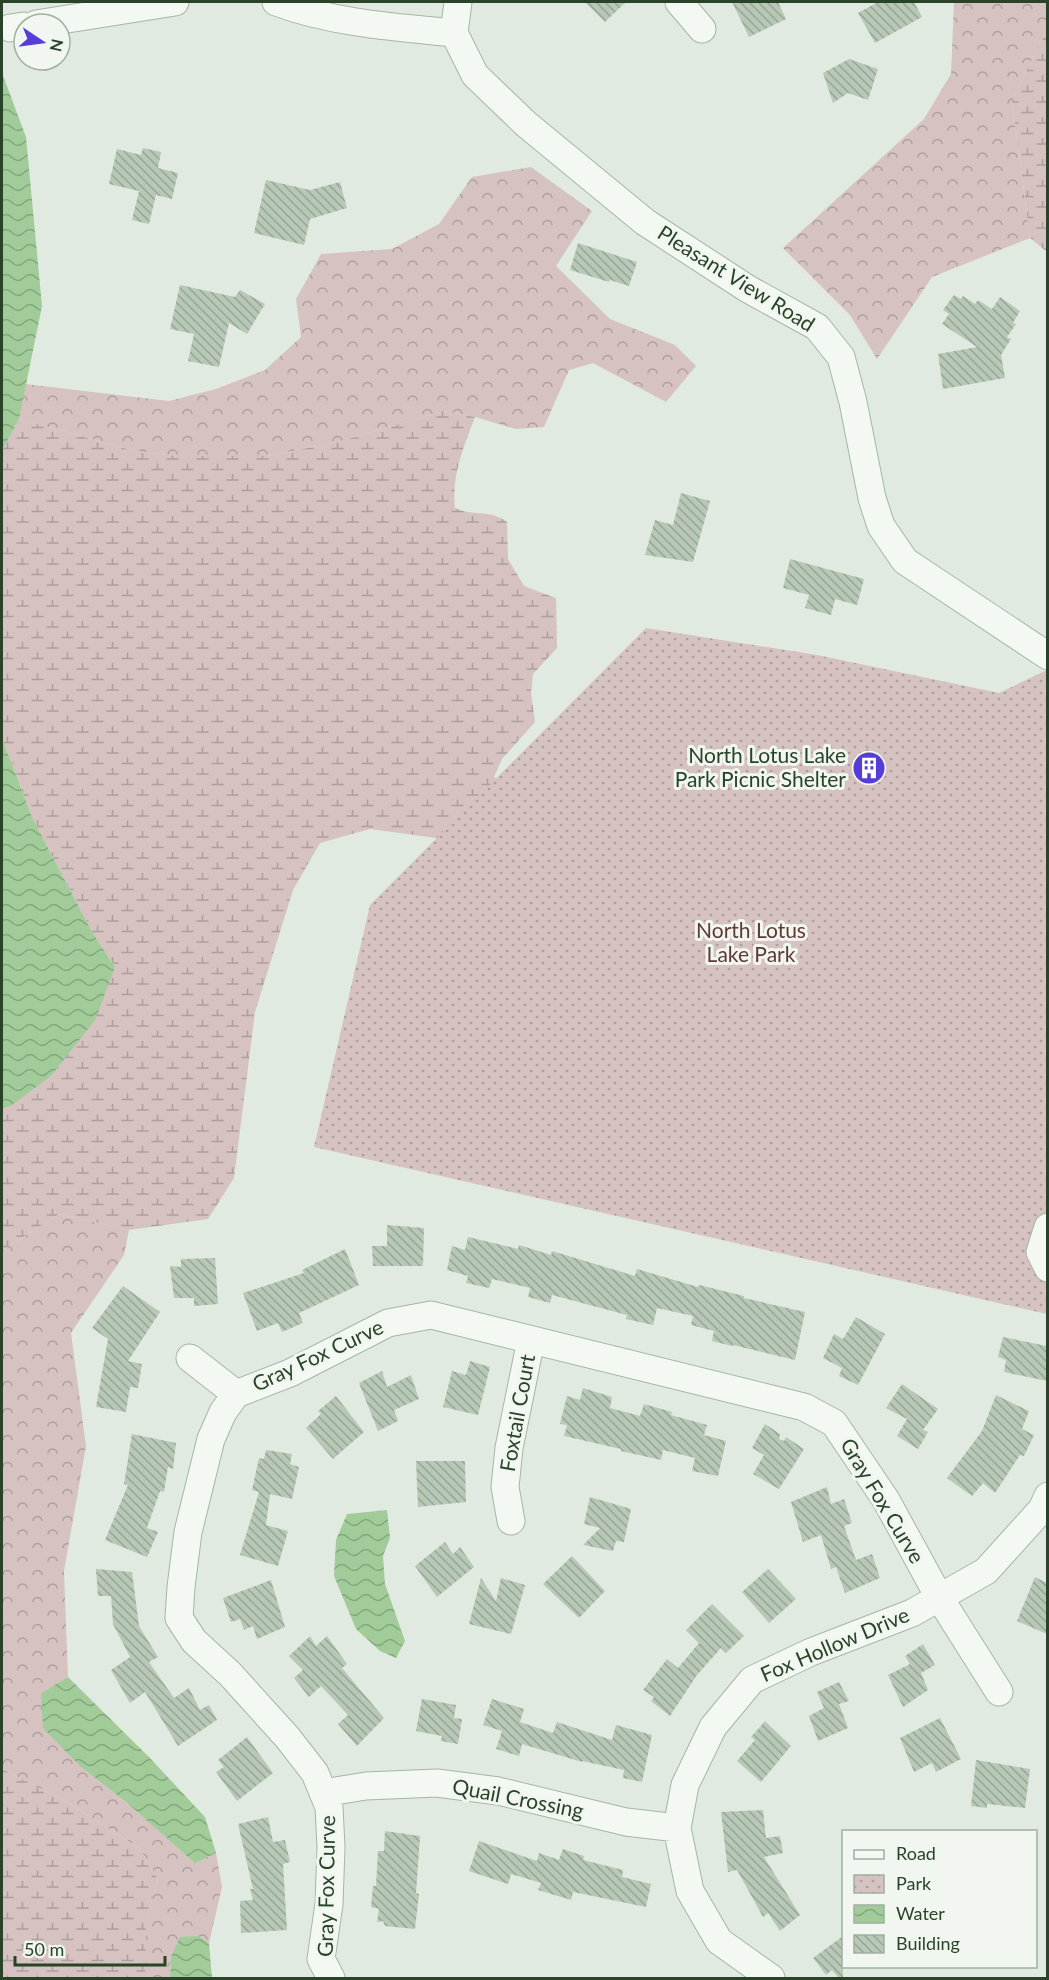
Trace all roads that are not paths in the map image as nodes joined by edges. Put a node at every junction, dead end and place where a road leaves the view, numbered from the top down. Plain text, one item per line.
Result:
1 (175, 2) edge
2 (276, 2) edge
3 (458, 2) edge
4 (679, 2) edge
5 (72, 18) edge
6 (702, 29) dead end
7 (454, 33) junction
8 (1047, 657) edge
9 (1047, 1227) edge
10 (1047, 1269) edge
11 (531, 1341) junction
12 (190, 1358) dead end
13 (236, 1394) junction
14 (1047, 1496) edge
15 (511, 1521) dead end
16 (939, 1597) junction
17 (999, 1692) dead end
18 (324, 1793) junction
19 (676, 1828) junction
20 (331, 1978) edge
21 (771, 1978) edge

1 - 5 street
2 - 7 street
3 - 7 street
4 - 6 street
7 - 8 street, Pleasant View Road
9 - 10 street
11 - 13 street, Gray Fox Curve
11 - 15 street, Foxtail Court
11 - 16 street, Gray Fox Curve
12 - 13 street
13 - 18 street, Gray Fox Curve
14 - 16 street, Fox Hollow Drive
16 - 17 street, Gray Fox Curve
16 - 19 street, Fox Hollow Drive
18 - 19 street, Quail Crossing
18 - 20 street, Gray Fox Curve
19 - 21 street, Fox Hollow Drive

